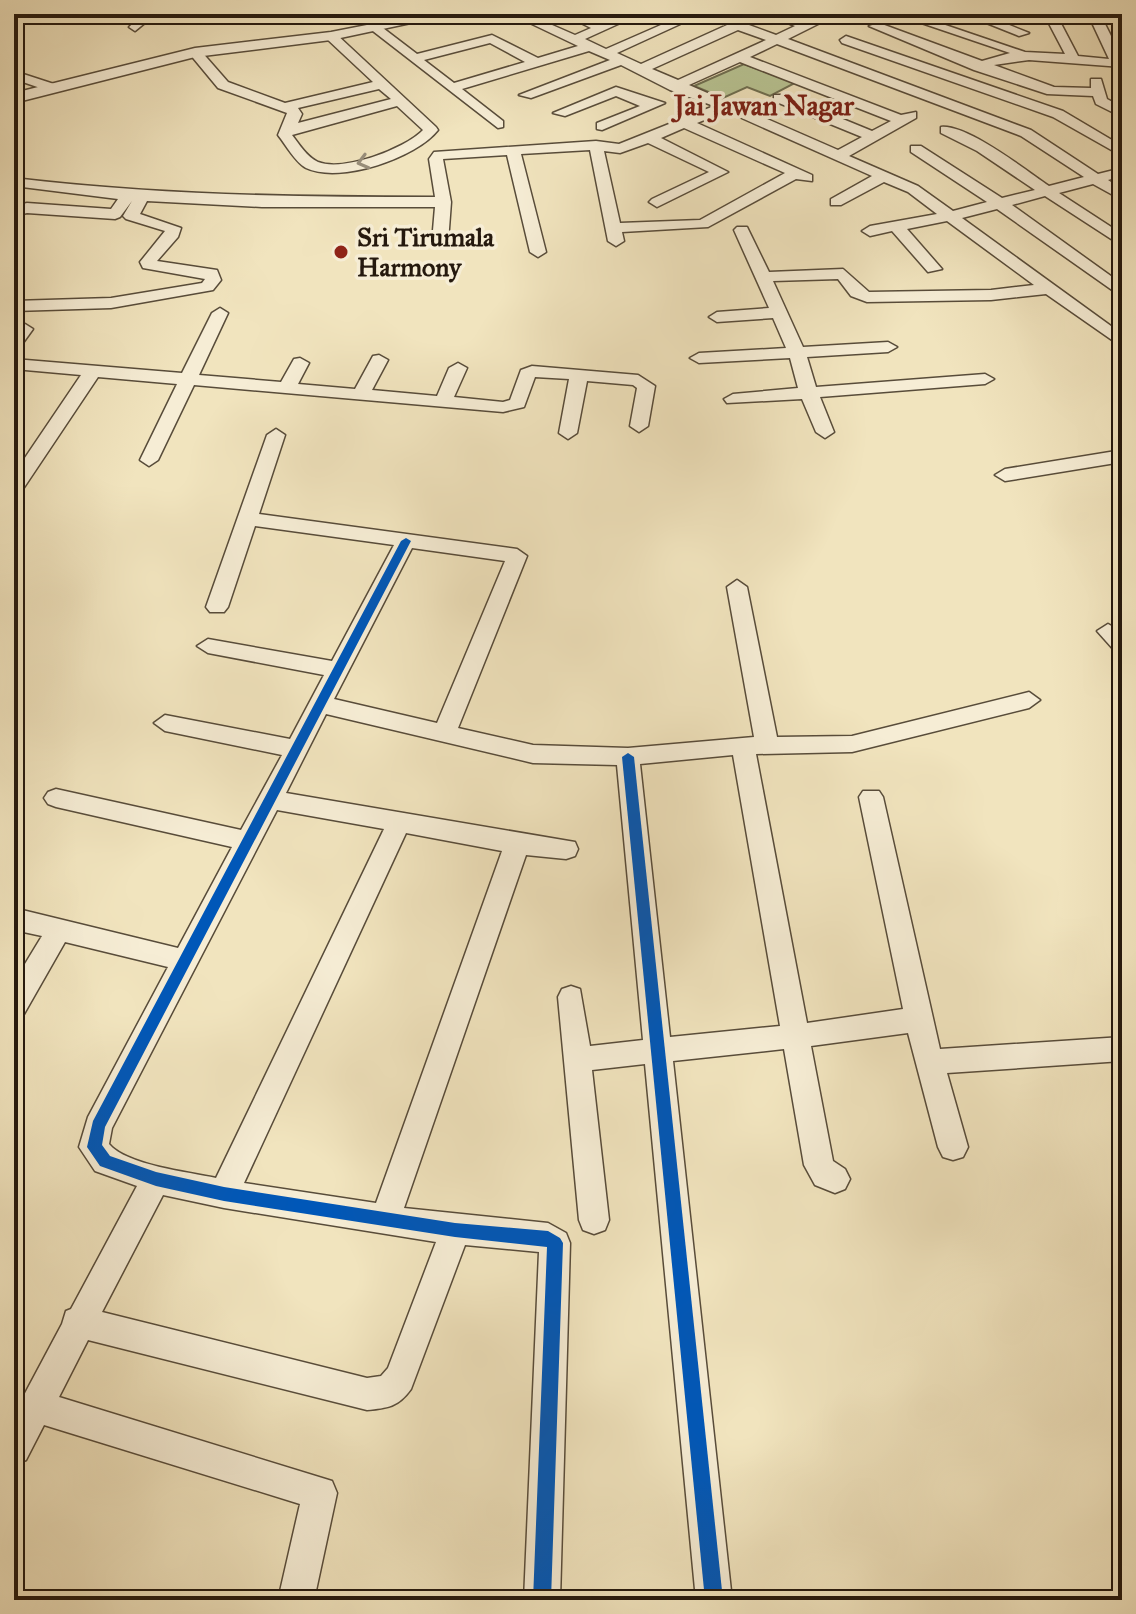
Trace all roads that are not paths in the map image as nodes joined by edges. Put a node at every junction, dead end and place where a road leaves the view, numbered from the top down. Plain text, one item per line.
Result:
1 (186, 14) edge
2 (446, 14) edge
3 (569, 14) edge
4 (634, 14) edge
5 (696, 14) edge
6 (708, 14) edge
7 (773, 14) edge
8 (832, 14) edge
9 (901, 14) edge
10 (970, 14) edge
11 (1014, 14) edge
12 (1050, 14) edge
13 (1094, 14) edge
14 (526, 15) edge
15 (736, 26) junction
16 (806, 26) junction
17 (875, 26) junction
18 (135, 27) dead end
19 (375, 28) junction
20 (601, 28) junction
21 (1023, 33) junction
22 (331, 36) junction
23 (573, 40) junction
24 (846, 40) junction
25 (774, 41) junction
26 (588, 47) junction
27 (195, 53) junction
28 (605, 54) junction
29 (1019, 54) junction
30 (814, 55) junction
31 (739, 57) junction
32 (413, 59) junction
33 (620, 61) junction
34 (1075, 62) junction
35 (538, 63) junction
36 (1096, 63) junction
37 (1120, 63) edge
38 (984, 64) junction
39 (639, 70) junction
40 (14, 75) edge
41 (583, 75) junction
42 (957, 80) junction
43 (382, 84) junction
44 (807, 84) junction
45 (454, 87) junction
46 (52, 88) junction
47 (680, 88) junction
48 (616, 91) junction
49 (1101, 92) junction
50 (526, 95) dead end
51 (14, 98) edge
52 (779, 98) junction
53 (930, 99) junction
54 (400, 101) junction
55 (652, 106) junction
56 (285, 107) junction
57 (724, 107) junction
58 (560, 113) dead end
59 (1122, 113) edge
60 (742, 115) junction
61 (902, 120) junction
62 (685, 123) junction
63 (498, 124) dead end
64 (602, 126) dead end
65 (286, 130) junction
66 (946, 130) dead end
67 (872, 136) junction
68 (650, 138) junction
69 (596, 145) junction
70 (513, 149) junction
71 (916, 149) dead end
72 (1122, 152) edge
73 (755, 155) junction
74 (840, 155) junction
75 (721, 172) junction
76 (1122, 172) edge
77 (886, 175) junction
78 (1093, 178) junction
79 (14, 182) edge
80 (1044, 191) junction
81 (135, 196) junction
82 (1122, 196) edge
83 (443, 202) junction
84 (657, 202) dead end
85 (836, 202) dead end
86 (999, 203) junction
87 (14, 211) edge
88 (123, 215) junction
89 (951, 216) junction
90 (896, 226) junction
91 (742, 230) dead end
92 (870, 231) dead end
93 (1122, 241) edge
94 (440, 242) dead end
95 (538, 252) dead end
96 (934, 269) dead end
97 (764, 277) junction
98 (1045, 289) junction
99 (1122, 292) edge
100 (14, 306) edge
101 (780, 312) junction
102 (220, 313) dead end
103 (717, 317) dead end
104 (1122, 342) edge
105 (888, 347) dead end
106 (797, 352) junction
107 (699, 358) dead end
108 (379, 360) dead end
109 (300, 363) dead end
110 (14, 364) edge
111 (458, 368) dead end
112 (93, 371) junction
113 (579, 374) junction
114 (985, 379) dead end
115 (188, 380) junction
116 (287, 388) junction
117 (808, 391) junction
118 (361, 395) junction
119 (733, 399) dead end
120 (443, 402) junction
121 (639, 426) dead end
122 (825, 432) dead end
123 (568, 433) dead end
124 (276, 435) dead end
125 (1122, 456) edge
126 (149, 460) dead end
127 (1005, 475) dead end
128 (14, 488) edge
129 (245, 518) junction
130 (406, 541) junction
131 (737, 587) dead end
132 (217, 607) dead end
133 (208, 646) dead end
134 (337, 670) junction
135 (1029, 700) dead end
136 (319, 704) junction
137 (165, 723) dead end
138 (444, 733) junction
139 (755, 746) junction
140 (295, 749) junction
141 (628, 757) junction
142 (871, 797) dead end
143 (56, 798) dead end
144 (269, 799) junction
145 (399, 823) junction
146 (246, 841) junction
147 (517, 844) junction
148 (566, 849) dead end
149 (14, 919) edge
150 (59, 930) junction
151 (183, 960) junction
152 (571, 997) dead end
153 (14, 1006) edge
154 (919, 1021) junction
155 (796, 1036) junction
156 (1122, 1049) edge
157 (658, 1050) junction
158 (579, 1059) junction
159 (930, 1062) junction
160 (953, 1147) dead end
161 (156, 1179) junction
162 (835, 1179) dead end
163 (224, 1194) junction
164 (385, 1220) junction
165 (594, 1220) dead end
166 (455, 1230) junction
167 (77, 1322) junction
168 (35, 1406) junction
169 (14, 1448) edge
170 (296, 1600) edge
171 (542, 1600) edge
172 (714, 1600) edge

1 - 18 street
2 - 19 street
3 - 20 street
4 - 20 street
5 - 28 street
6 - 15 street
7 - 16 street
8 - 16 street
9 - 17 street
9 - 29 street
10 - 21 street
11 - 21 street
12 - 34 street
13 - 37 street
14 - 23 street
15 - 25 street
15 - 39 street
16 - 25 street
17 - 24 street
17 - 38 street
19 - 22 street
19 - 32 street
20 - 23 street
21 - 29 street
22 - 27 street
22 - 43 street
23 - 26 street
24 - 30 street
24 - 42 street
25 - 30 street
25 - 31 street
26 - 28 street
26 - 35 street
27 - 46 street
27 - 56 street
28 - 33 street
29 - 34 street
29 - 38 street
30 - 53 street
31 - 44 street
31 - 47 street
32 - 35 street
32 - 45 street
33 - 39 street
33 - 41 street
34 - 36 street
35 - 45 street
36 - 37 street
36 - 49 street
38 - 42 street
38 - 49 street
39 - 47 street
40 - 46 street
41 - 48 street
41 - 50 street
42 - 53 street
42 - 72 street
43 - 54 street
43 - 56 street
44 - 52 street
44 - 61 street
45 - 63 street
46 - 51 street
47 - 55 street
47 - 57 street
48 - 55 street
48 - 58 street
49 - 59 street
52 - 60 street
52 - 67 street
53 - 61 street
53 - 78 street
54 - 65 street
54 -> 65 street
55 - 64 street
56 - 65 street
57 - 60 street
57 - 62 street
60 - 74 street
61 - 67 street
62 - 68 street
62 - 73 street
66 - 80 street
67 - 74 street
68 - 69 street
68 - 75 street
69 - 70 street
69 - 73 street
70 - 83 street
70 - 95 street
71 - 86 street
73 - 75 street
74 - 77 street
75 - 84 street
76 - 78 street
77 - 85 street
77 - 89 street
78 - 80 street
78 - 82 street
79 - 81 street
80 - 86 street
80 - 93 street
81 - 83 street
81 - 88 street
83 - 94 street
86 - 89 street
86 - 99 street
87 - 88 street
88 - 100 street
89 - 90 street
89 - 98 street
90 - 92 street
90 - 96 street
91 - 97 street
97 - 98 street
97 - 101 street
98 - 104 street
101 - 103 street
101 - 106 street
102 - 115 street
105 - 106 street
106 - 107 street
106 - 117 street
108 - 118 street
109 - 116 street
110 - 112 street
111 - 120 street
112 - 115 street
112 - 128 street
113 - 120 street
113 - 121 street
113 - 123 street
114 - 117 street
115 - 116 street
115 - 126 street
116 - 118 street
117 - 119 street
117 - 122 street
118 - 120 street
124 - 129 street
125 - 127 street
129 - 130 street
129 - 132 street
130 - 134 street
130 - 138 street
131 - 139 street
133 - 134 street
134 - 136 street
135 - 139 street
136 - 138 street
136 - 140 street
137 - 140 street
138 - 141 street
139 - 141 street
139 - 155 street
140 - 144 street
141 - 157 street
142 - 154 street
143 - 146 street
144 - 145 street
144 - 146 street
145 - 147 street
145 - 163 street
146 - 151 street
147 - 148 street
147 - 164 street
149 - 150 street
150 - 151 street
150 - 153 street
151 - 161 street
152 - 158 street
154 - 155 street
154 - 159 street
155 - 157 street
155 - 162 street
156 - 159 street
157 - 158 street
157 - 172 street
158 - 165 street
159 - 160 street
161 - 163 street
161 - 167 street
163 - 164 street
164 - 166 street
166 - 167 street
166 - 171 street
167 - 168 street
168 - 169 street
168 - 170 street

